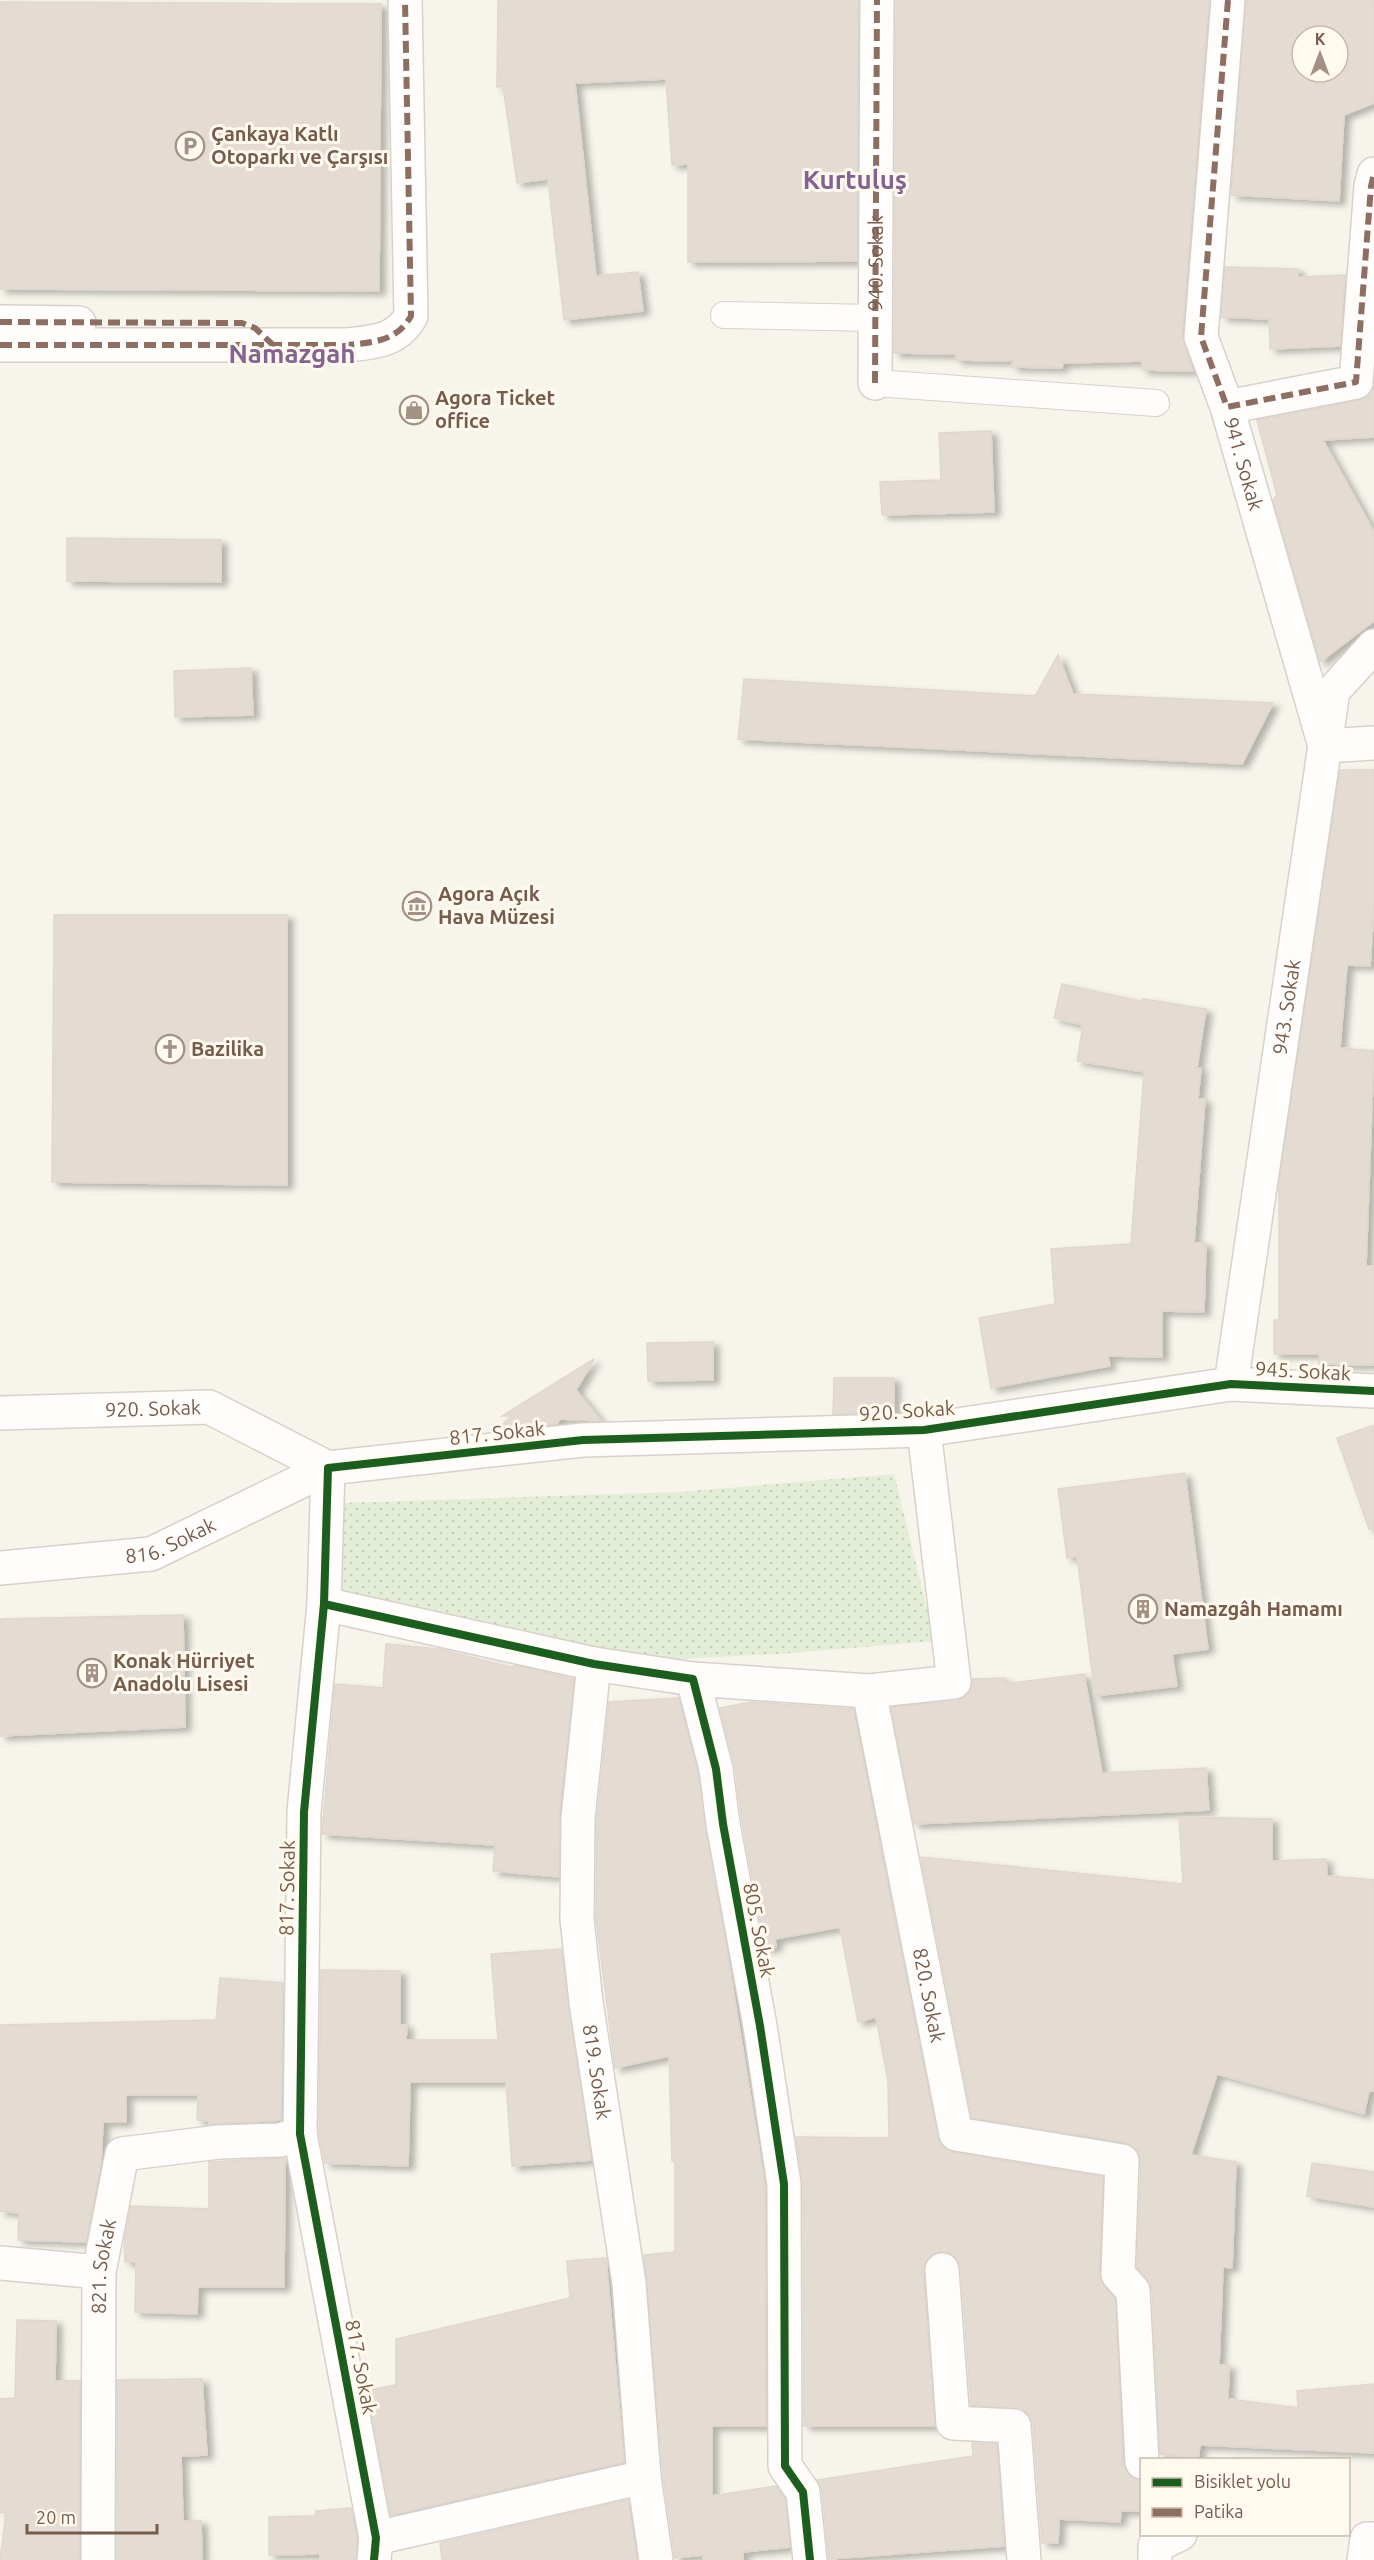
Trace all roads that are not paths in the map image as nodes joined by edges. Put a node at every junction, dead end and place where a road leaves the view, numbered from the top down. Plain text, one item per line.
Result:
1 (405, 0) edge
2 (877, 0) edge
3 (1228, 0) edge
4 (1374, 174) edge
5 (723, 315) dead end
6 (875, 318) junction
7 (0, 322) edge
8 (0, 345) edge
9 (273, 345) junction
10 (875, 383) joint
11 (1156, 403) dead end
12 (1227, 408) junction
13 (1374, 646) edge
14 (1374, 743) edge
15 (1325, 746) junction
16 (1231, 1384) junction
17 (1374, 1391) edge
18 (0, 1413) edge
19 (924, 1430) junction
20 (583, 1440) joint
21 (328, 1468) junction
22 (0, 1568) edge
23 (324, 1604) junction
24 (594, 1664) junction
25 (693, 1679) junction
26 (869, 1691) junction
27 (300, 2134) junction
28 (0, 2263) edge
29 (942, 2270) dead end
30 (99, 2272) junction
31 (1142, 2458) edge
32 (644, 2477) junction
33 (1178, 2536) edge
34 (1374, 2539) edge
35 (375, 2549) edge
36 (98, 2560) edge
37 (656, 2560) edge
38 (810, 2560) edge
39 (1024, 2560) edge
40 (1155, 2560) edge
41 (1364, 2560) edge

1 - 9 street
2 - 6 street, 940. Sokak
3 - 12 street
4 - 12 street, 941. Sokak
5 - 6 lane
6 - 10 street, 940. Sokak
7 - 9 street
8 - 9 street
10 - 11 lane
12 - 15 street, 941. Sokak
13 - 15 street, 943. Sokak
14 - 15 street
15 - 16 street, 943. Sokak
16 - 17 street, 945. Sokak
16 - 19 street, 920. Sokak
18 - 21 street, 920. Sokak
19 - 20 street, 920. Sokak
19 - 26 street
20 - 21 street, 817. Sokak
21 - 22 street, 816. Sokak
21 - 23 street, 817. Sokak
23 - 24 street
23 - 27 street, 817. Sokak
24 - 25 street
24 - 32 street, 819. Sokak
25 - 26 street
25 - 38 street, 805. Sokak
26 - 31 street, 820. Sokak
27 - 30 street, 821. Sokak
27 - 35 street, 817. Sokak
28 - 30 street
29 - 39 street
30 - 36 street, 821. Sokak
32 - 35 street
32 - 37 street, 819. Sokak
33 - 40 street
34 - 41 street

